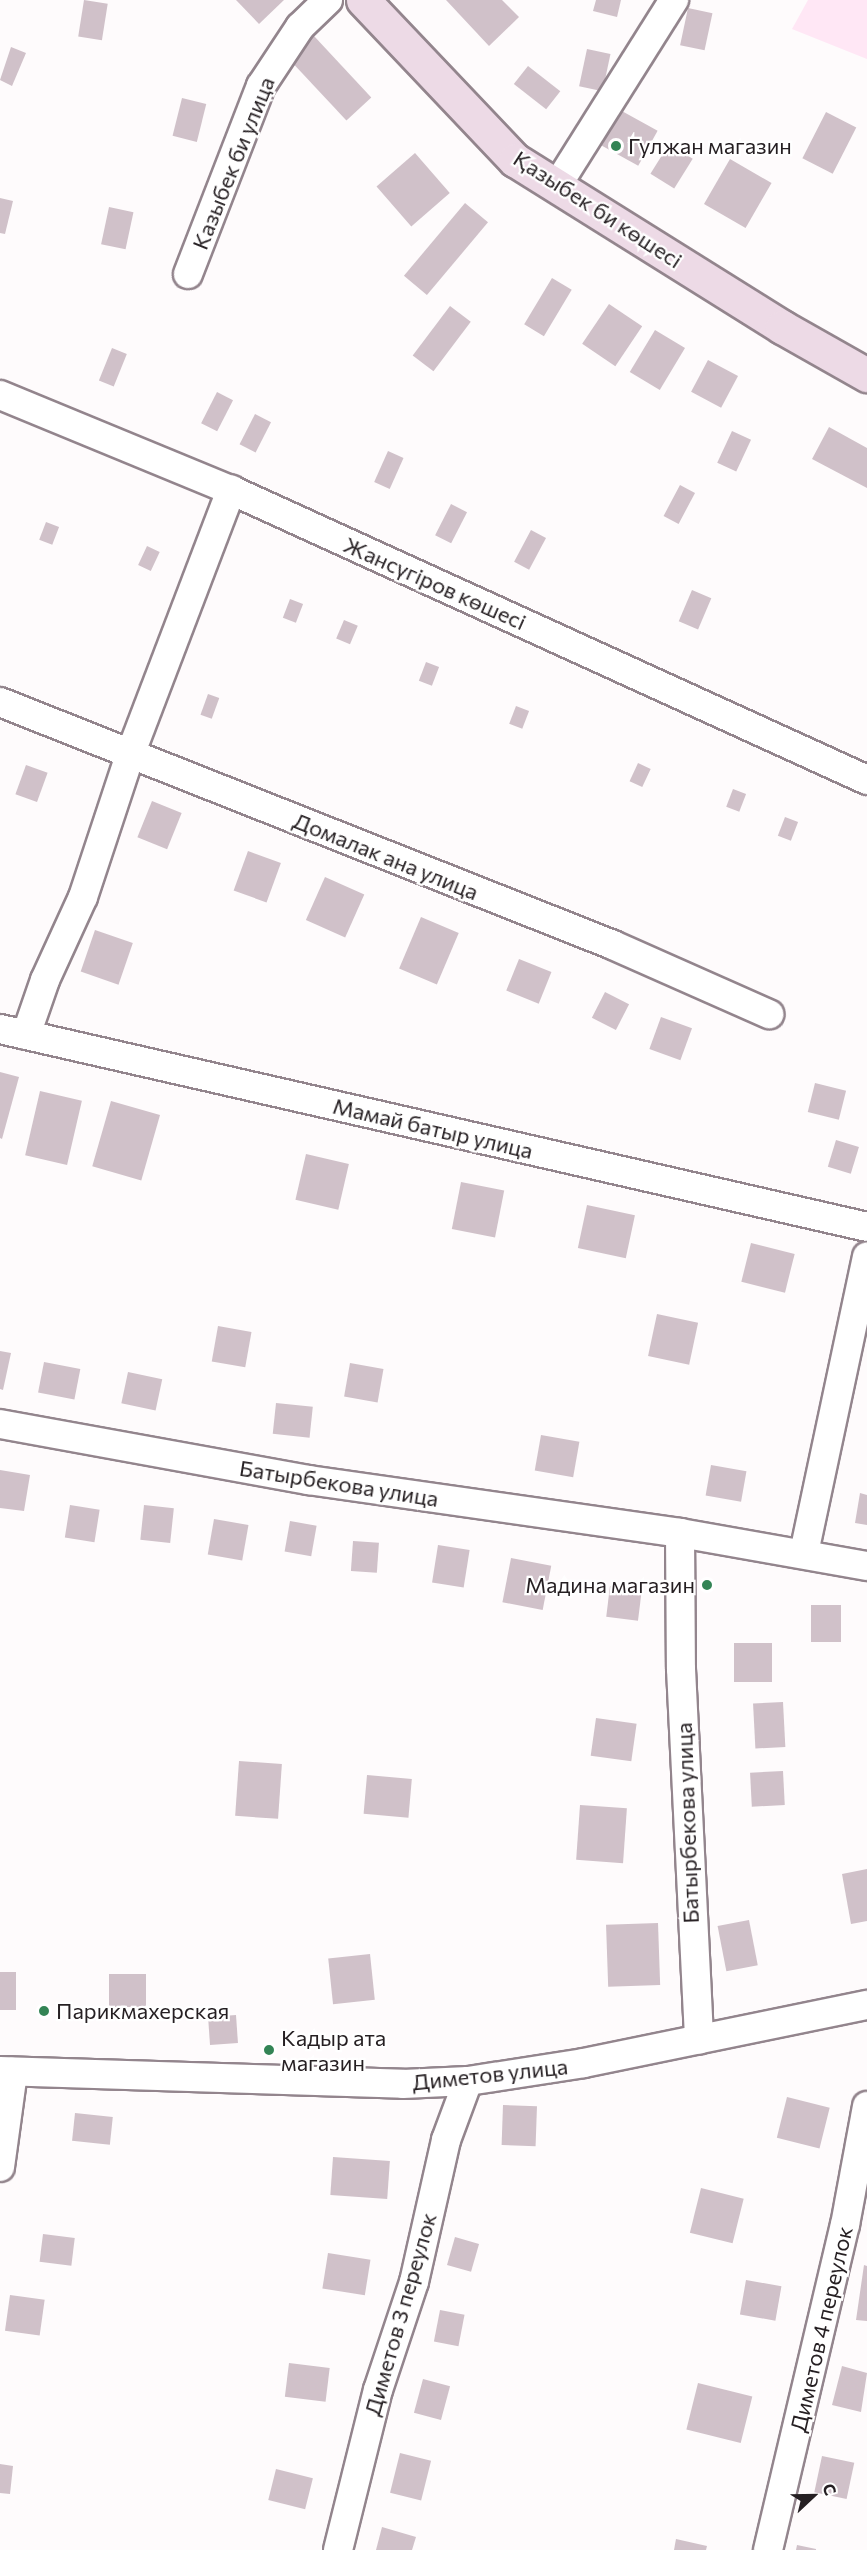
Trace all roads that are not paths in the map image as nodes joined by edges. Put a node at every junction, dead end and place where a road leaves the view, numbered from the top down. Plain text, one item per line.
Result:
1 (328, 0) edge
2 (363, 0) edge
3 (674, 0) edge
4 (558, 184) junction
5 (188, 274) dead end
6 (867, 375) edge
7 (0, 395) edge
8 (231, 490) junction
9 (0, 702) edge
10 (130, 755) junction
11 (867, 780) edge
12 (769, 1014) dead end
13 (13, 1032) edge
14 (867, 1227) edge
15 (867, 1257) edge
16 (0, 1424) edge
17 (680, 1533) junction
18 (804, 1553) junction
19 (867, 1566) edge
20 (867, 2005) edge
21 (699, 2040) junction
22 (6, 2071) edge
23 (468, 2081) junction
24 (867, 2106) edge
25 (0, 2167) edge
26 (338, 2550) edge
27 (768, 2550) edge

1 - 5 street, Казыбек би улица
2 - 4 main road, Қазыбек би көшесі
3 - 4 street
4 - 6 main road, Қазыбек би көшесі
7 - 8 street, Жансүгіров көшесі
8 - 10 street
8 - 11 street, Жансүгіров көшесі
9 - 10 street, Домалак ана улица
10 - 12 street, Домалак ана улица
10 - 13 street
13 - 14 street, Мамай батыр улица
15 - 18 street
16 - 17 street, Батырбекова улица
17 - 18 street, Батырбекова улица
17 - 21 street, Батырбекова улица
18 - 19 street, Батырбекова улица
20 - 21 street, Диметов улица
21 - 23 street, Диметов улица
22 - 23 street, Диметов улица
22 - 25 street
23 - 26 street, Диметов 3 переулок
24 - 27 street, Диметов 4 переулок

